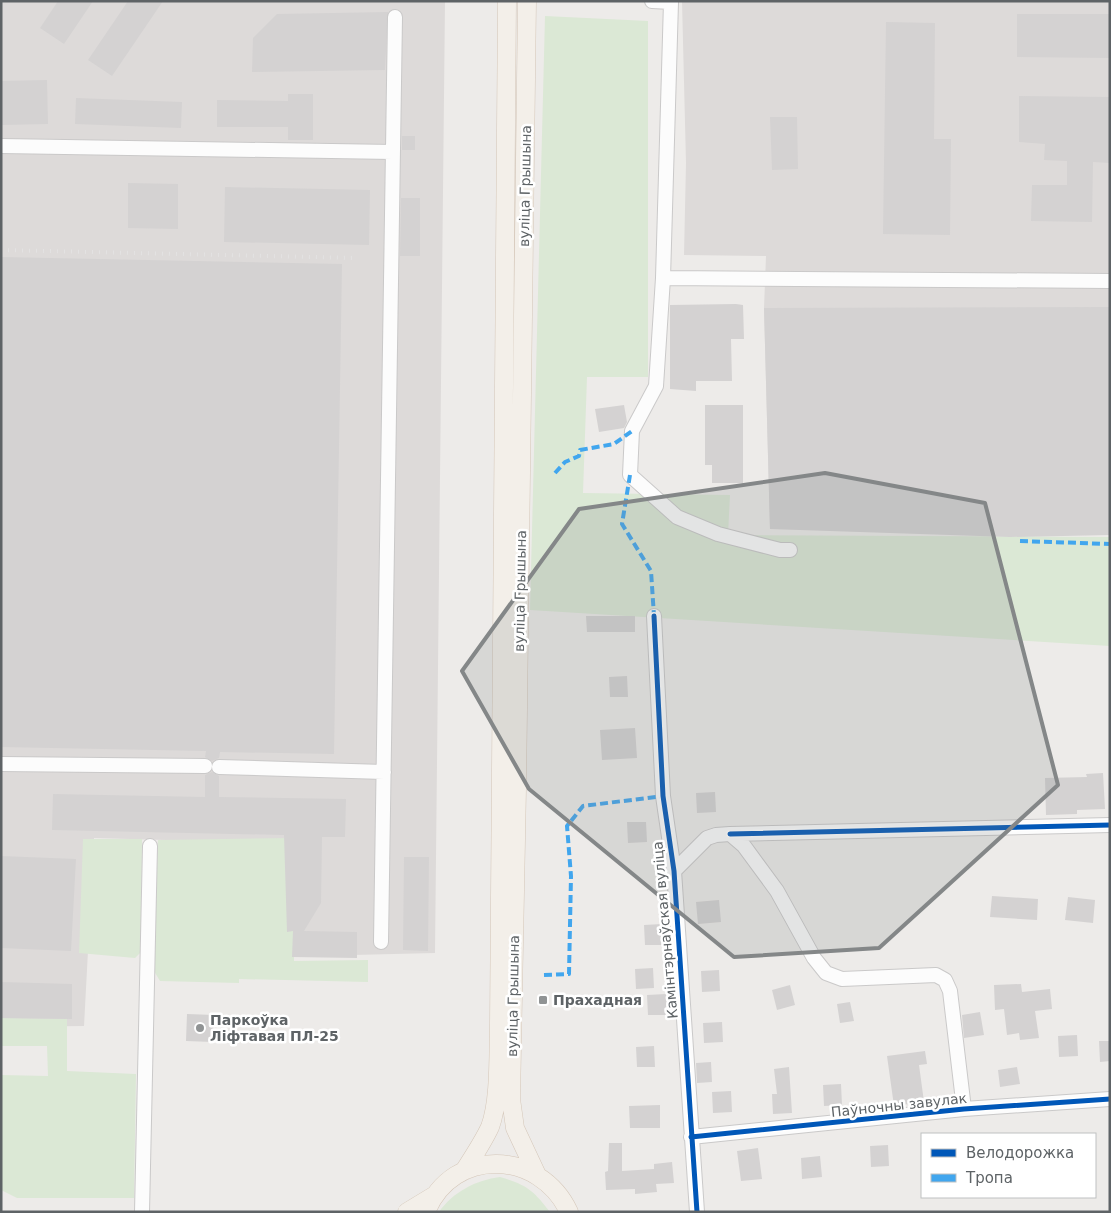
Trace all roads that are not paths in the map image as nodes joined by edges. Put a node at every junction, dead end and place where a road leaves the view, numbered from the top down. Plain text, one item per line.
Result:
1 (507, 1) edge
2 (527, 1) edge
3 (652, 1) edge
4 (671, 2) edge
5 (395, 17) dead end
6 (1, 146) edge
7 (393, 152) junction
8 (662, 278) junction
9 (1110, 281) edge
10 (790, 550) dead end
11 (654, 616) dead end
12 (1, 764) edge
13 (384, 772) junction
14 (1110, 825) edge
15 (730, 834) junction
16 (150, 846) dead end
17 (674, 871) junction
18 (381, 942) dead end
19 (1110, 1099) edge
20 (964, 1109) junction
21 (691, 1137) junction
22 (464, 1171) junction
23 (537, 1175) junction
24 (435, 1195) junction
25 (142, 1212) edge
26 (407, 1212) edge
27 (426, 1212) edge
28 (569, 1212) edge
29 (697, 1212) edge

1 - 22 main road, вуліца Грышына
2 - 23 main road, вуліца Грышына
3 - 4 street
4 - 8 street
5 - 7 street
6 - 7 street
7 - 13 street
8 - 9 street
8 - 10 street
11 - 17 street, Камінтэрнаўская вуліца
12 - 13 street
13 - 18 street
14 - 15 street
15 - 17 street
15 - 20 street
16 - 25 street
17 - 21 street, Камінтэрнаўская вуліца
19 - 20 street, Паўночны завулак
20 - 21 street, Паўночны завулак
21 - 29 street, Камінтэрнаўская вуліца
22 - 23 main road
22 - 24 main road
23 - 28 main road
24 - 26 main road
24 - 27 main road

